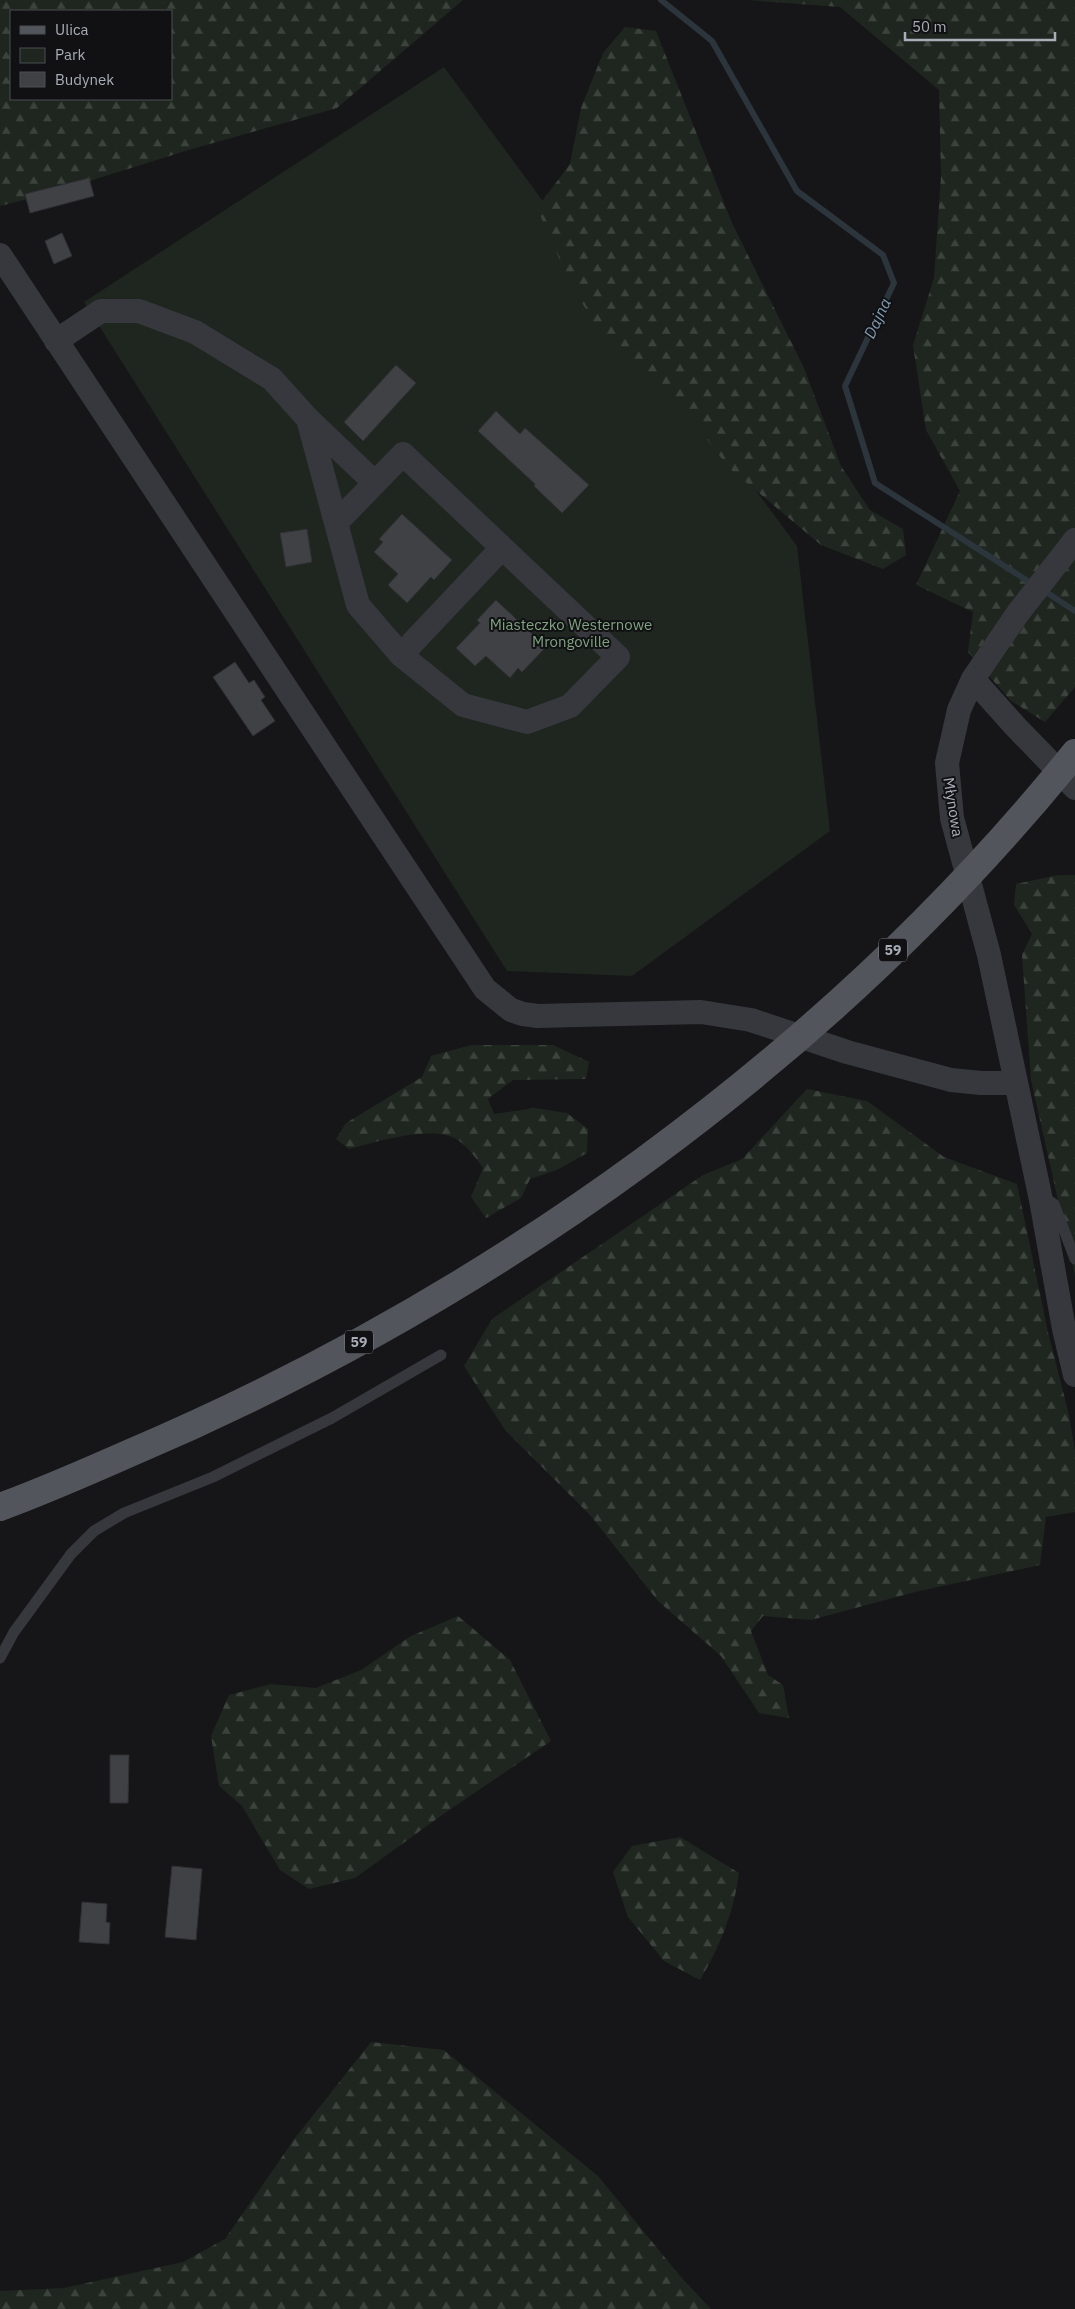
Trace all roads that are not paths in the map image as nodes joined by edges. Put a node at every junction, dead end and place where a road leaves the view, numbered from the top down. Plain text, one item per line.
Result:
1 (0, 255) edge
2 (56, 341) junction
3 (308, 418) junction
4 (375, 483) junction
5 (336, 524) junction
6 (1075, 540) edge
7 (502, 548) junction
8 (401, 655) junction
9 (973, 679) junction
10 (1075, 753) edge
11 (1075, 788) edge
12 (1016, 1083) junction
13 (1041, 1200) junction
14 (1075, 1259) edge
15 (441, 1355) dead end
16 (1075, 1375) edge
17 (0, 1507) edge
18 (0, 1658) edge

1 - 2 street
2 - 3 street
2 - 12 street
3 - 4 street
3 - 5 street
4 - 5 street
4 - 7 street
5 - 8 street
6 - 9 street, Młynowa
7 - 8 street
7 - 8 street
9 - 11 street
9 - 12 street, Młynowa
10 - 17 main road, 59
12 - 13 street, Młynowa
13 - 14 lane
13 - 16 street, Młynowa
15 - 18 lane

